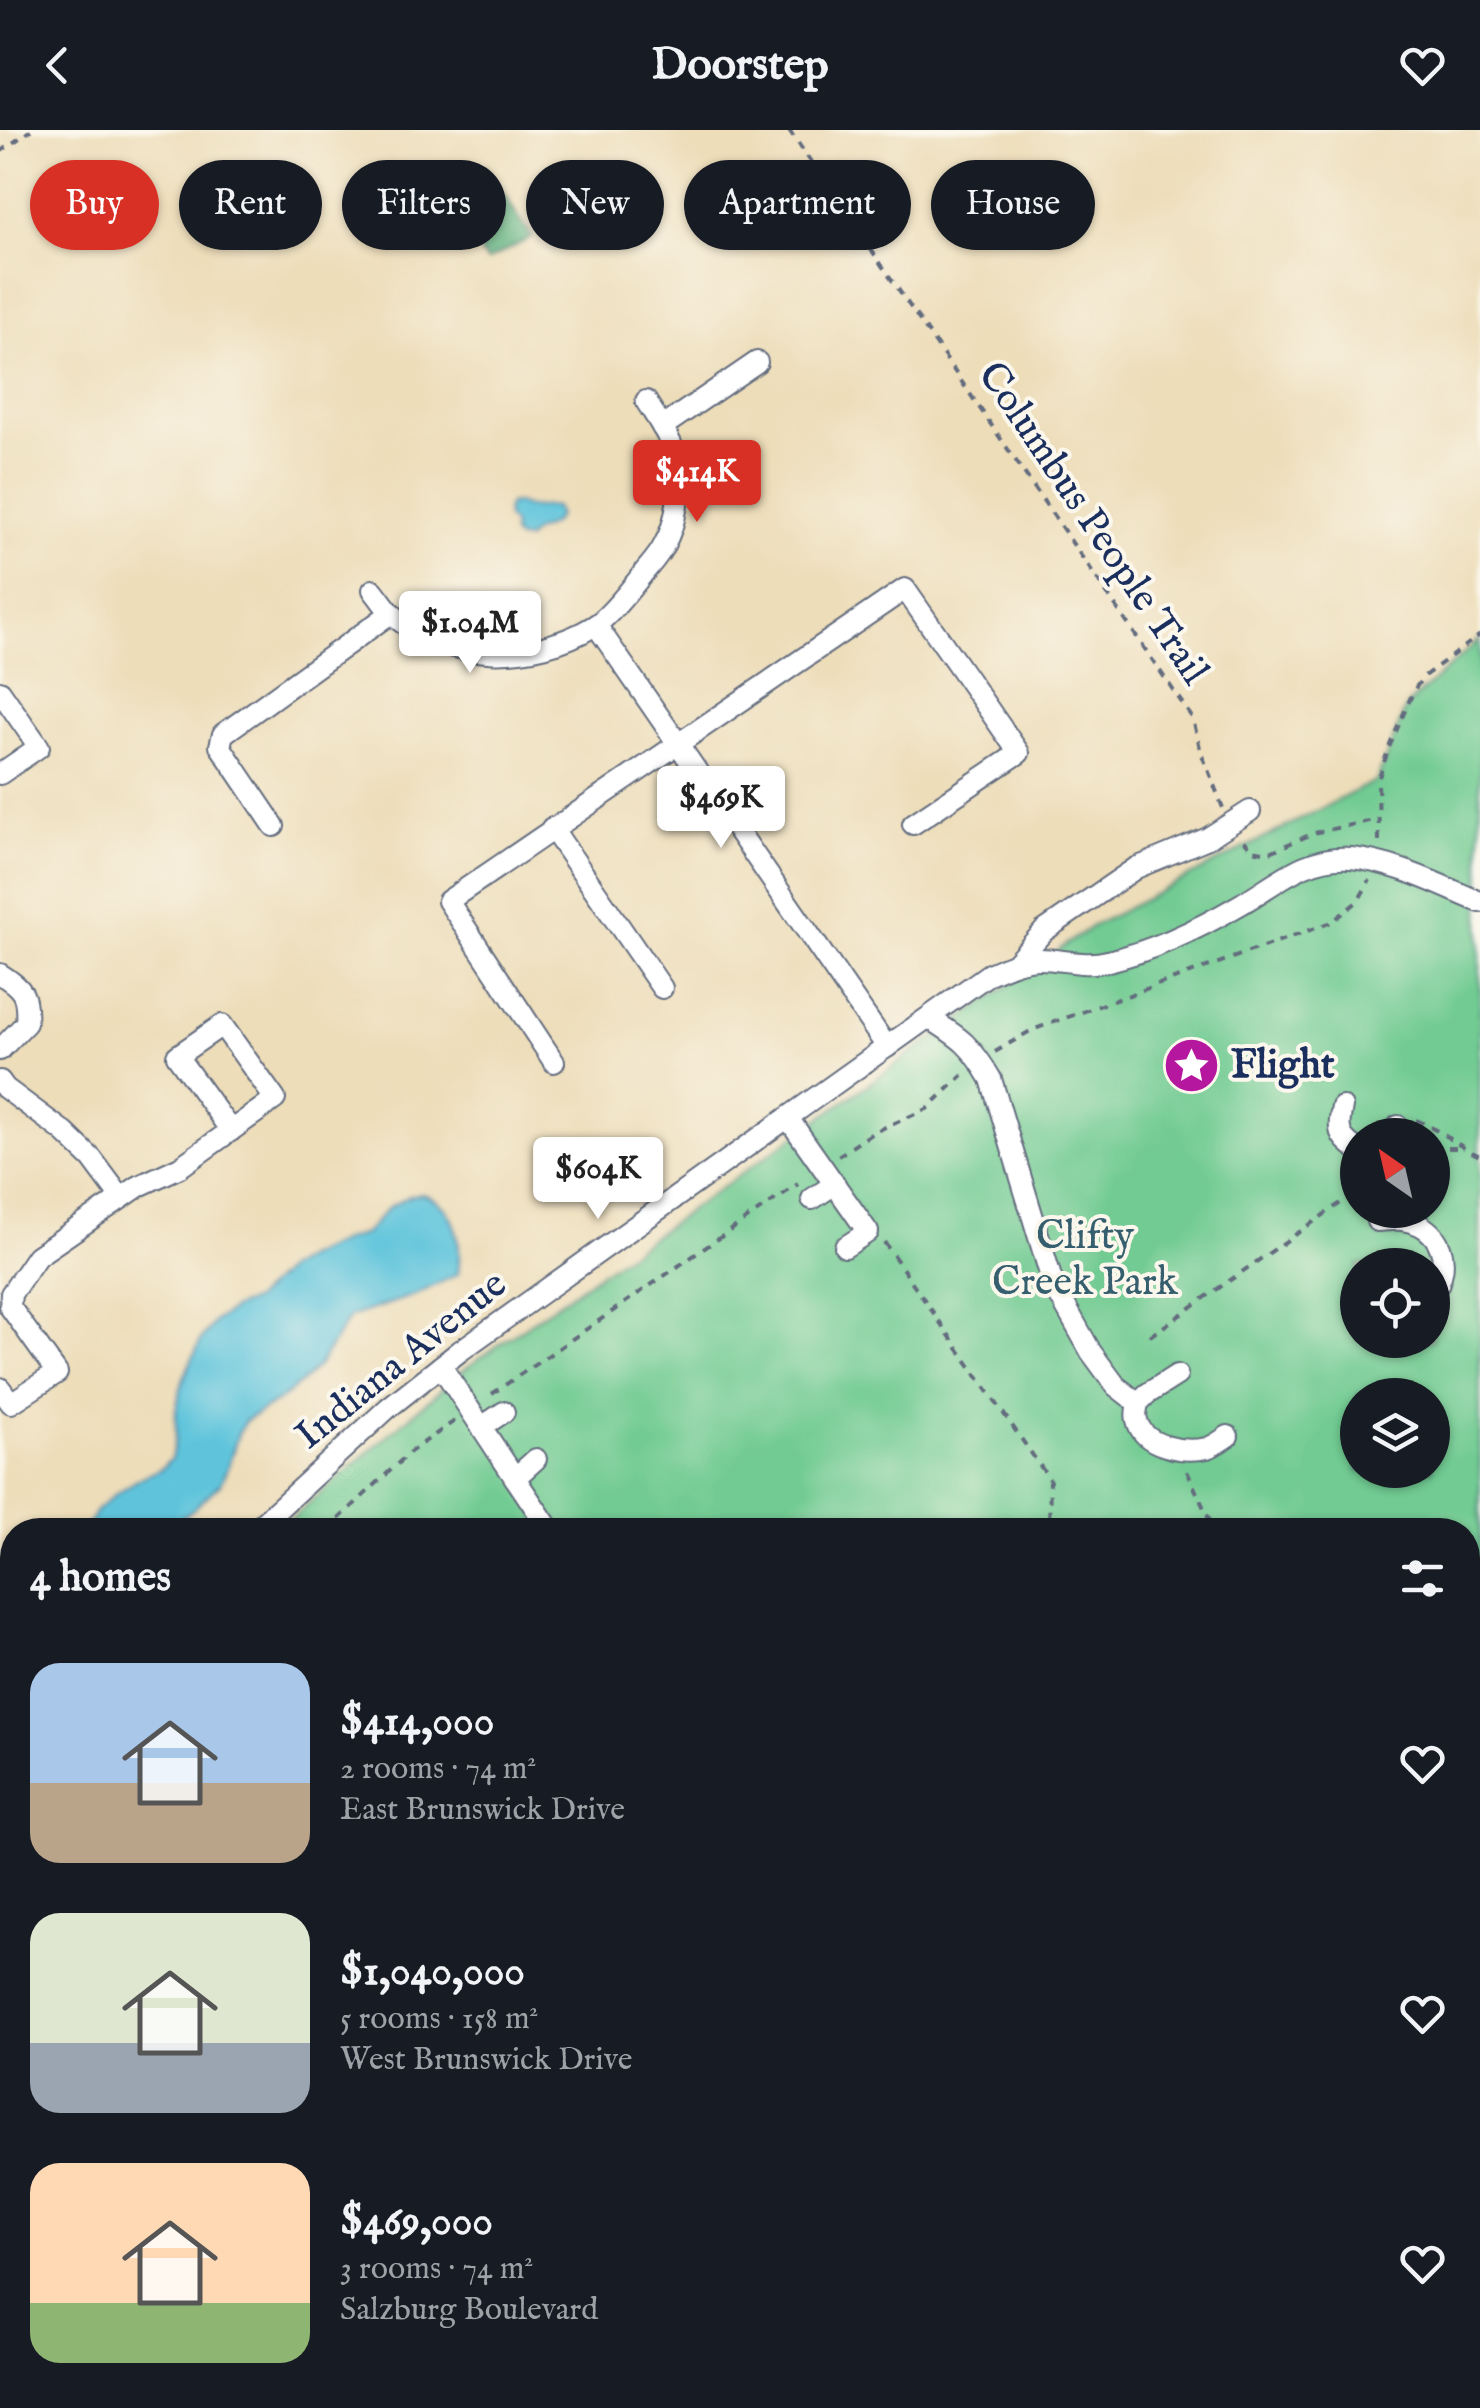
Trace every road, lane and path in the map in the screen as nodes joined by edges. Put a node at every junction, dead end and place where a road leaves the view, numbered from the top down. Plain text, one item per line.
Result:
1 (31, 130) edge
2 (788, 130) edge
3 (0, 152) edge
4 (757, 362) dead end
5 (646, 402) dead end
6 (662, 427) junction
7 (373, 590) dead end
8 (392, 613) junction
9 (596, 626) junction
10 (1480, 635) edge
11 (0, 691) edge
12 (678, 744) junction
13 (0, 774) edge
14 (1240, 817) junction
15 (1378, 820) junction
16 (913, 824) dead end
17 (274, 826) dead end
18 (552, 828) junction
19 (1376, 862) junction
20 (1480, 902) edge
21 (1014, 963) junction
22 (0, 974) edge
23 (662, 988) dead end
24 (928, 1018) junction
25 (887, 1047) junction
26 (0, 1050) edge
27 (980, 1060) junction
28 (554, 1062) dead end
29 (0, 1081) edge
30 (1342, 1107) dead end
31 (788, 1118) junction
32 (231, 1131) junction
33 (1340, 1131) edge
34 (1450, 1139) edge
35 (1450, 1148) edge
36 (1462, 1148) junction
37 (1480, 1156) edge
38 (829, 1175) junction
39 (122, 1198) junction
40 (812, 1199) dead end
41 (1340, 1204) edge
42 (1424, 1228) edge
43 (868, 1232) junction
44 (845, 1247) dead end
45 (1441, 1248) edge
46 (5, 1311) edge
47 (1150, 1336) dead end
48 (441, 1366) junction
49 (1177, 1374) dead end
50 (0, 1388) edge
51 (1138, 1403) junction
52 (504, 1412) dead end
53 (477, 1418) junction
54 (1228, 1436) dead end
55 (1178, 1450) junction
56 (536, 1459) dead end
57 (515, 1478) junction
58 (268, 1518) edge
59 (340, 1518) edge
60 (542, 1518) edge
61 (1048, 1518) edge
62 (1209, 1518) edge

1 - 3 path
2 - 14 path, Columbus People Trail
4 - 6 street
5 - 6 street
6 - 9 street
7 - 8 street
8 - 9 street
8 - 17 street
9 - 12 street
10 - 15 path
11 - 13 street
12 - 16 street
12 - 18 street
12 - 25 street
14 - 15 path, Columbus People Trail
14 - 21 street
15 - 19 path
18 - 23 street
18 - 28 street
19 - 20 street
19 - 21 street
19 - 27 path
21 - 24 street, Indiana Avenue
22 - 26 street
24 - 25 street, Indiana Avenue
24 - 27 street
25 - 31 street, Indiana Avenue
27 - 38 path
27 - 51 street
29 - 39 street
30 - 33 street
31 - 38 street
31 - 48 street, Indiana Avenue
32 - 32 street
32 - 39 street
34 - 36 path
35 - 36 path
36 - 37 path
38 - 40 street
38 - 43 street
38 - 53 path
39 - 46 street
41 - 47 path
42 - 45 street
43 - 44 street
43 - 61 path
46 - 50 street
48 - 53 street
48 - 58 street, Indiana Avenue
49 - 51 street
51 - 55 street
52 - 53 street
53 - 57 street
53 - 59 path
54 - 55 street
55 - 62 path
56 - 57 street
57 - 60 street

